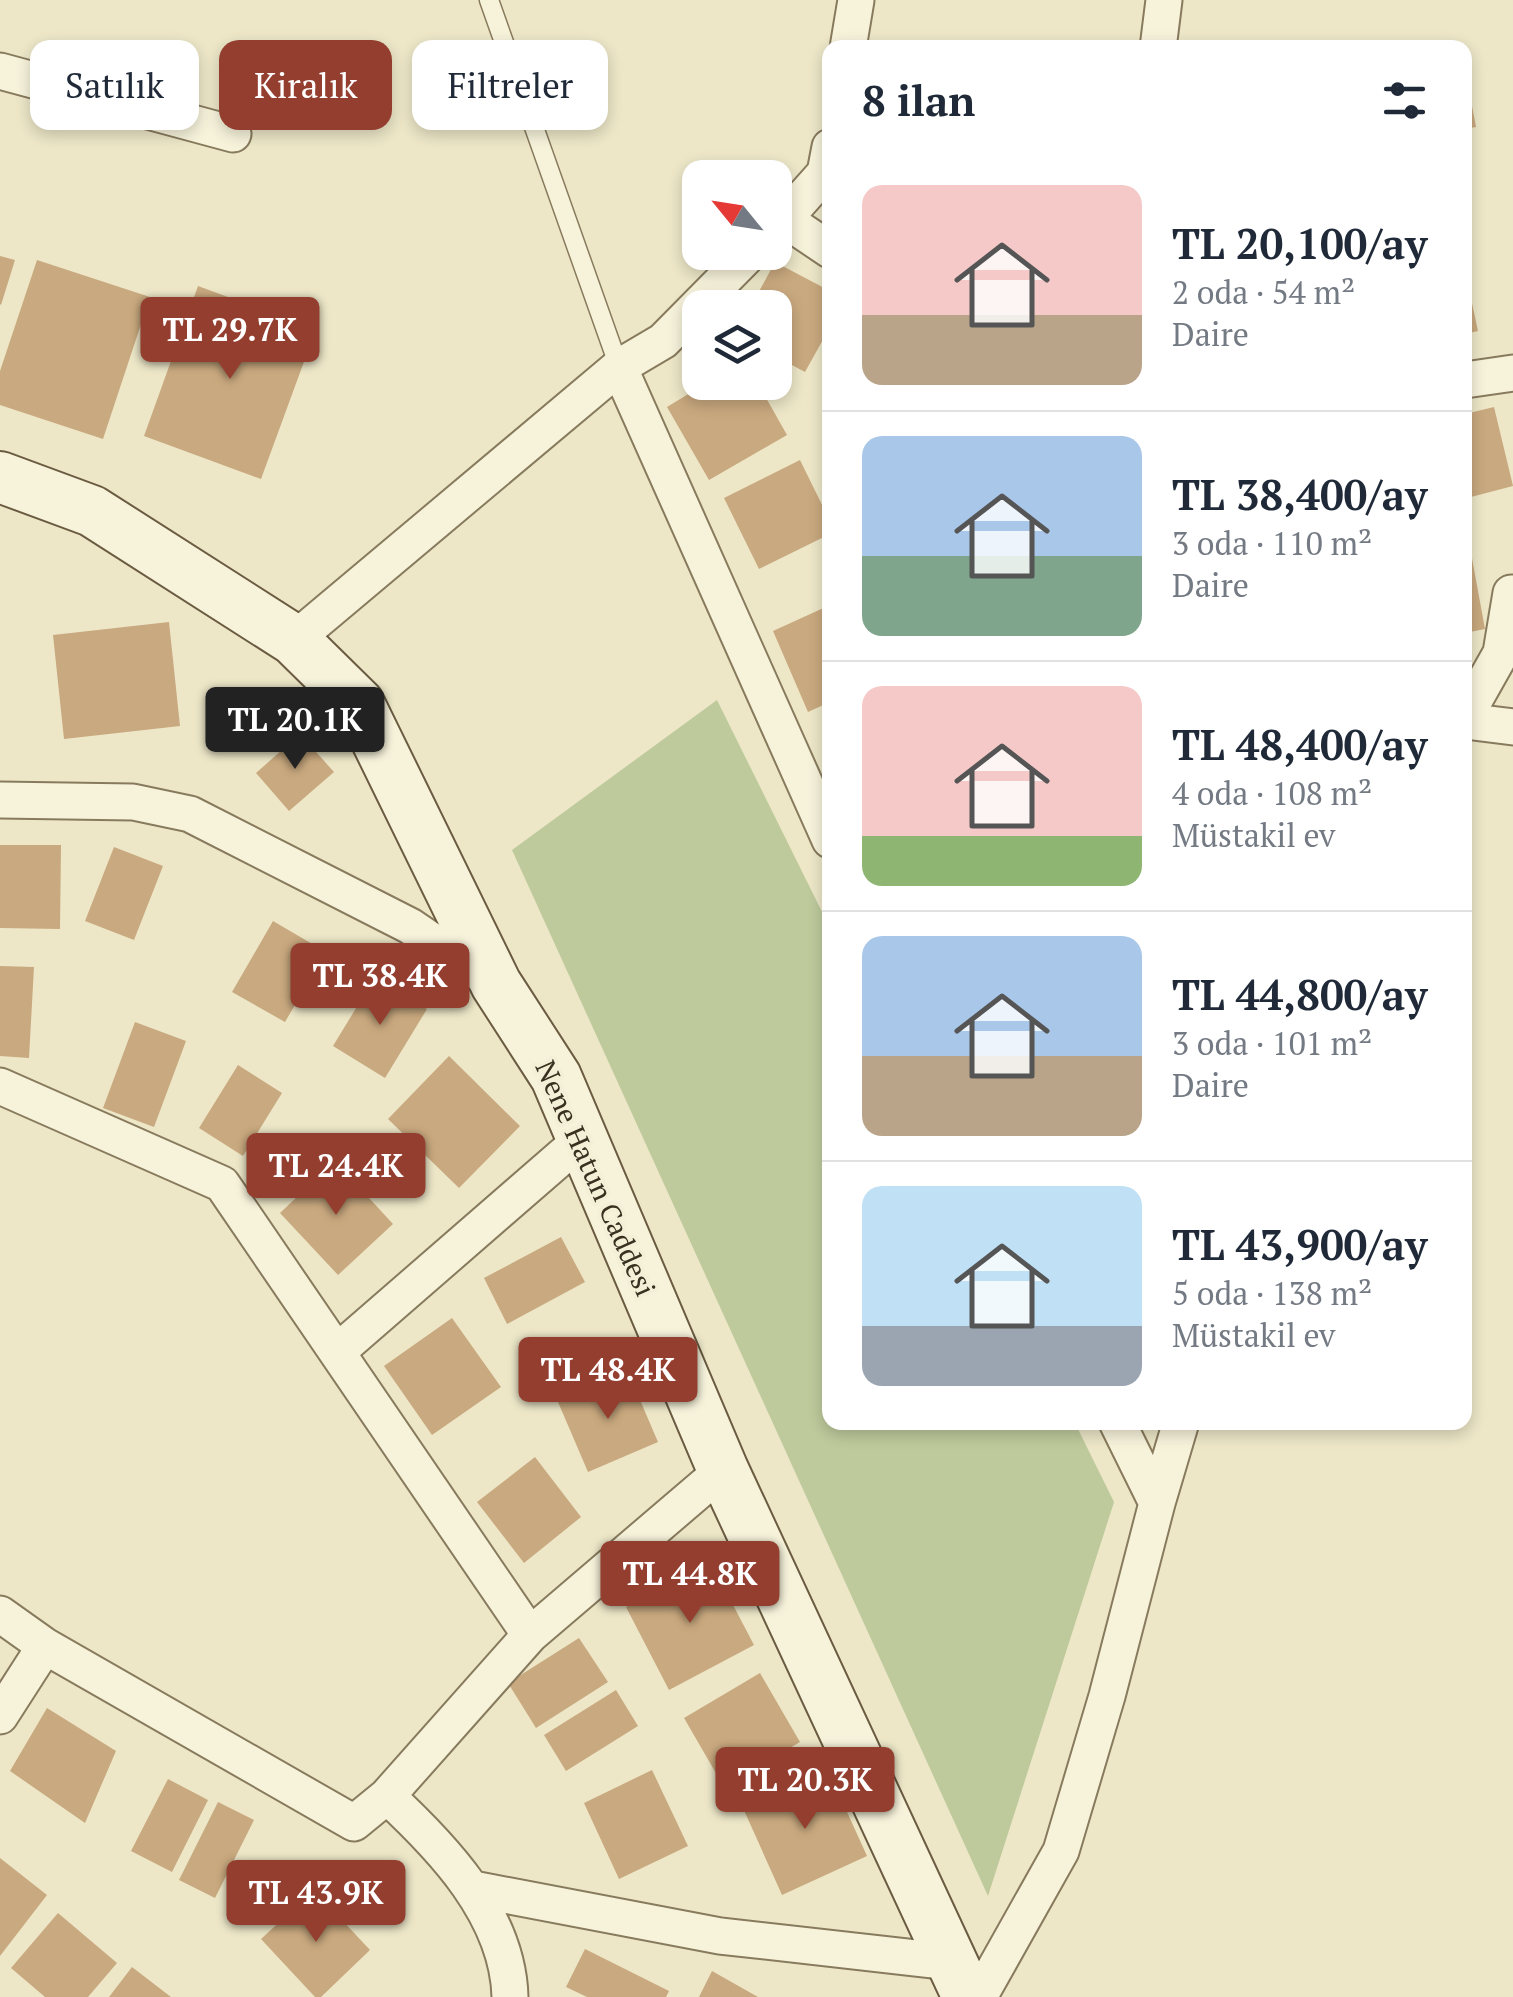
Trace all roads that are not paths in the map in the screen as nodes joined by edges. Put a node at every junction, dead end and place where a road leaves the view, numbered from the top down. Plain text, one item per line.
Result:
1 (489, 0) edge
2 (856, 0) edge
3 (1164, 0) edge
4 (849, 40) edge
5 (1159, 40) edge
6 (0, 71) edge
7 (233, 134) dead end
8 (822, 176) edge
9 (792, 210) edge
10 (792, 231) edge
11 (822, 246) edge
12 (733, 270) edge
13 (619, 367) junction
14 (1513, 373) edge
15 (1472, 379) edge
16 (1, 483) edge
17 (1511, 593) edge
18 (294, 640) junction
19 (1472, 706) edge
20 (1472, 720) edge
21 (1513, 727) edge
22 (0, 800) edge
23 (822, 822) edge
24 (496, 984) junction
25 (0, 1086) edge
26 (581, 1140) junction
27 (337, 1352) junction
28 (1122, 1430) edge
29 (1180, 1430) edge
30 (724, 1470) junction
31 (1157, 1503) junction
32 (0, 1614) edge
33 (530, 1635) junction
34 (45, 1646) junction
35 (0, 1716) edge
36 (386, 1796) junction
37 (472, 1889) junction
38 (966, 1985) edge
39 (510, 1997) edge

1 - 13 lane
2 - 4 street
3 - 5 street
6 - 7 street
8 - 9 street
10 - 11 street
12 - 13 street
13 - 18 street
13 - 23 street
14 - 15 street
16 - 18 street, Nene Hatun Caddesi
17 - 19 street
18 - 24 street, Nene Hatun Caddesi
20 - 21 street
22 - 24 street
24 - 26 street, Nene Hatun Caddesi
25 - 27 street
26 - 27 street
26 - 30 street, Nene Hatun Caddesi
27 - 33 street
28 - 31 street
29 - 31 street
30 - 33 street
30 - 38 street, Nene Hatun Caddesi
31 - 38 street
32 - 34 street
33 - 36 street
34 - 35 street
34 - 36 street
36 - 37 street
37 - 38 street
37 - 39 street

